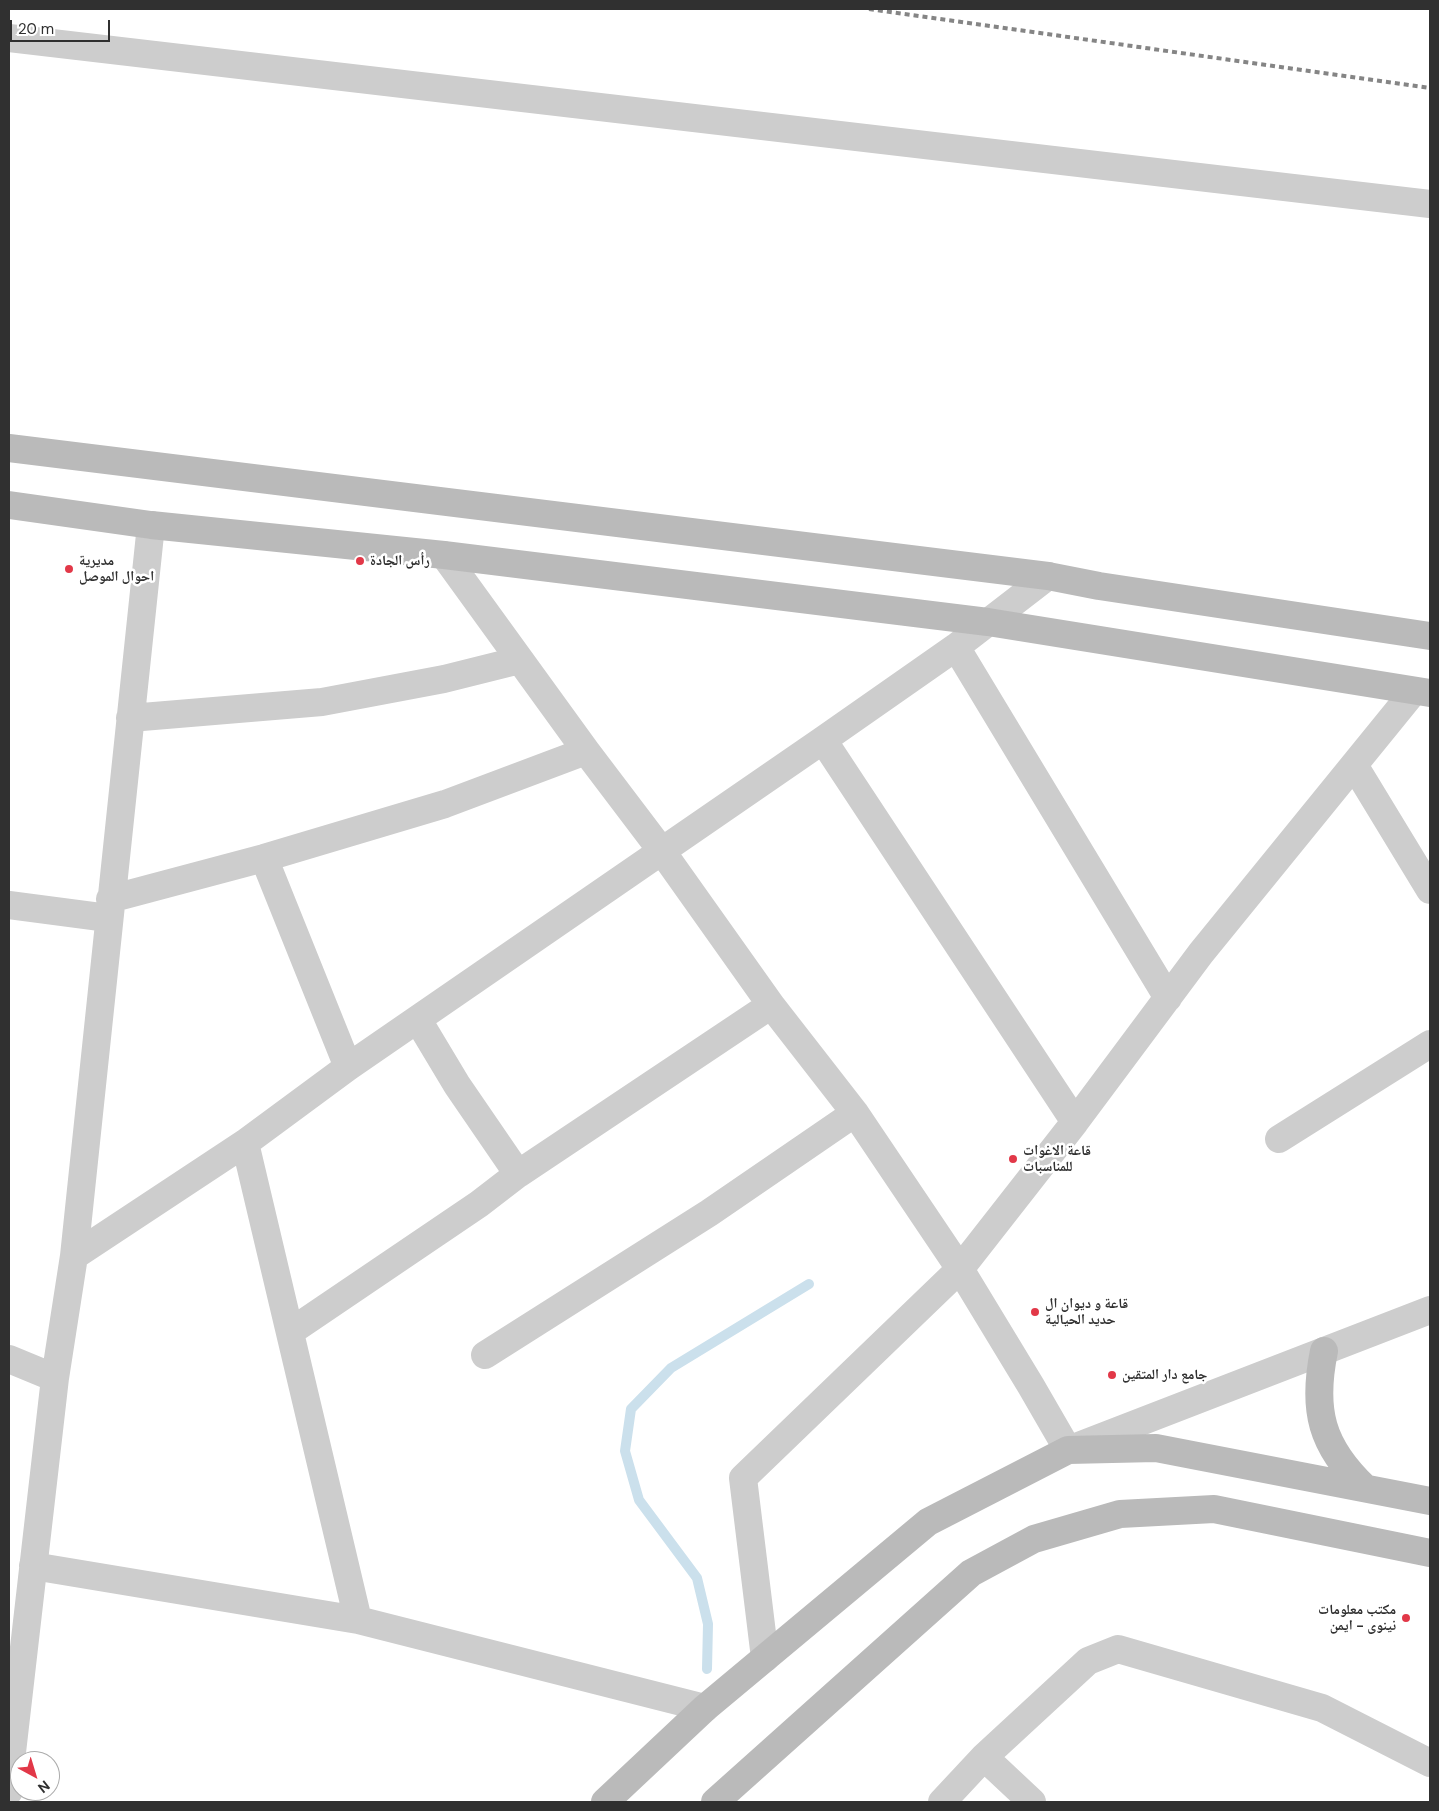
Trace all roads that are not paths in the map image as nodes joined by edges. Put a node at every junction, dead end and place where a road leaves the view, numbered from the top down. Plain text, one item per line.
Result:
1 (9, 38) edge
2 (1430, 204) edge
3 (9, 448) edge
4 (9, 505) edge
5 (151, 524) junction
6 (444, 555) junction
7 (1048, 576) junction
8 (988, 622) junction
9 (1430, 636) edge
10 (956, 647) junction
11 (520, 660) junction
12 (1422, 692) edge
13 (130, 718) junction
14 (824, 740) junction
15 (586, 751) junction
16 (1354, 765) junction
17 (661, 850) junction
18 (264, 858) junction
19 (1430, 890) edge
20 (9, 905) edge
21 (109, 908) junction
22 (1168, 998) junction
23 (771, 1005) junction
24 (418, 1020) junction
25 (1430, 1044) edge
26 (348, 1067) junction
27 (855, 1113) junction
28 (1075, 1122) junction
29 (1279, 1139) dead end
30 (245, 1143) junction
31 (518, 1174) junction
32 (74, 1256) junction
33 (960, 1268) junction
34 (1430, 1310) edge
35 (290, 1332) junction
36 (1324, 1351) junction
37 (485, 1355) dead end
38 (9, 1358) edge
39 (55, 1378) junction
40 (1068, 1450) junction
41 (1365, 1488) junction
42 (1430, 1500) edge
43 (1430, 1553) edge
44 (33, 1566) junction
45 (358, 1620) junction
46 (765, 1658) junction
47 (705, 1708) junction
48 (11, 1751) edge
49 (984, 1758) junction
50 (10, 1761) edge
51 (1430, 1764) edge
52 (9, 1791) edge
53 (605, 1802) edge
54 (715, 1802) edge
55 (942, 1802) edge
56 (1032, 1802) edge

1 - 2 street
3 - 7 main road
4 - 5 main road
5 - 6 main road
5 - 13 street
6 - 8 main road
6 - 11 street
7 - 8 street
7 - 9 main road
8 - 10 street
8 - 12 main road
10 - 14 street
10 - 22 street
11 - 13 street
11 - 15 street
12 - 16 street
13 - 21 street
14 - 17 street
14 - 28 street
15 - 17 street
15 - 18 street
16 - 19 street
16 - 22 street
17 - 23 street
17 - 24 street
18 - 21 street
18 - 26 street
20 - 21 street
21 - 32 street
22 - 28 street
23 - 27 street
23 - 31 street
24 - 26 street
24 - 31 street
25 - 29 street
26 - 30 street
27 - 33 street
27 - 37 street
28 - 33 street
30 - 32 street
30 - 35 street
31 - 35 street
32 - 39 street
33 - 40 street
33 - 46 street
34 - 36 street
35 - 45 street
36 - 40 street
36 - 41 main road
38 - 39 street
39 - 44 street
40 - 41 main road
40 - 46 main road
41 - 42 main road
43 - 54 main road
44 - 45 street
44 - 48 street
45 - 47 street
46 - 47 main road
47 - 53 main road
49 - 51 street
49 - 55 street
49 - 56 street
50 - 52 street

